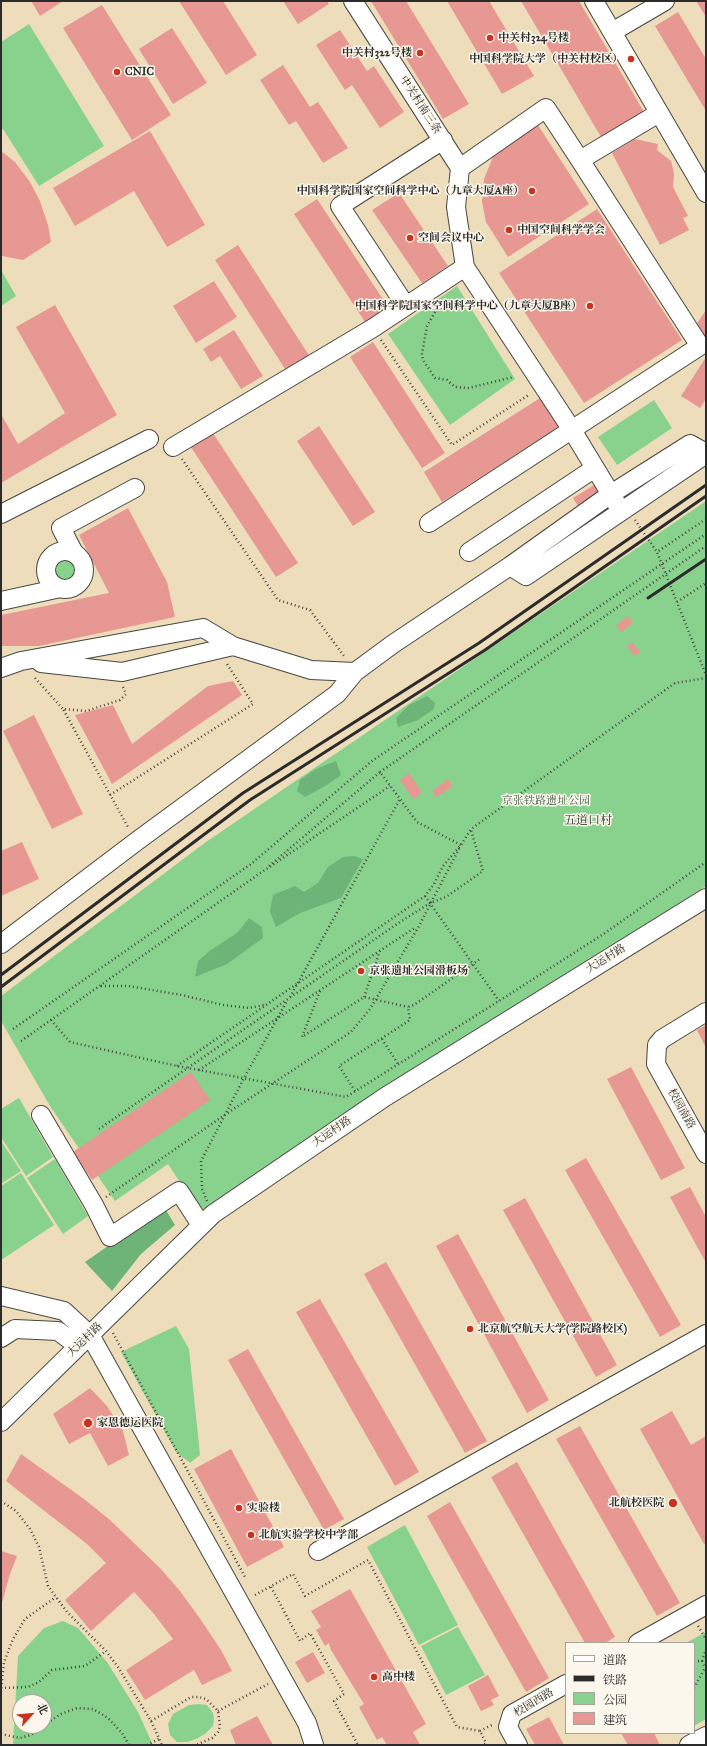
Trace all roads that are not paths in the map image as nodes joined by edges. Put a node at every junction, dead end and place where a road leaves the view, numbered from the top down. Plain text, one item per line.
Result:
1 (353, 1) edge
2 (594, 1) edge
3 (665, 1) edge
4 (612, 32) junction
5 (659, 113) junction
6 (443, 140) junction
7 (580, 160) junction
8 (460, 168) junction
9 (706, 193) edge
10 (465, 267) junction
11 (406, 306) junction
12 (572, 430) junction
13 (149, 439) dead end
14 (173, 447) road end
15 (706, 453) edge
16 (595, 468) junction
17 (135, 488) dead end
18 (611, 494) junction
19 (1, 514) edge
20 (627, 514) junction
21 (429, 523) dead end
22 (73, 551) junction
23 (468, 552) dead end
24 (510, 566) junction
25 (56, 589) junction
26 (1, 601) edge
27 (233, 646) junction
28 (20, 661) junction
29 (1, 668) edge
30 (355, 672) junction
31 (706, 898) edge
32 (1, 944) edge
33 (706, 1012) edge
34 (41, 1115) dead end
35 (706, 1154) edge
36 (207, 1219) junction
37 (1, 1296) edge
38 (706, 1334) edge
39 (1, 1338) edge
40 (84, 1341) junction
41 (1, 1422) edge
42 (318, 1551) dead end
43 (706, 1605) edge
44 (640, 1642) edge
45 (565, 1685) edge
46 (706, 1736) edge
47 (314, 1745) edge
48 (518, 1745) edge
49 (689, 1745) edge

1 - 6 street, 中关村南三条
2 - 4 street
3 - 4 street
4 - 5 street
5 - 7 street
5 - 9 street
6 - 8 street, 中关村南三条
6 - 11 street
7 - 8 street
7 - 12 street
8 - 10 street
10 - 11 street
10 - 12 street
11 - 14 street
12 - 16 street
12 - 21 street
13 - 19 street
15 - 18 street
15 - 20 street
16 - 18 street
16 - 23 street
17 - 22 street
18 - 20 street
18 - 24 street
20 - 24 street
22 - 25 street
22 - 25 street
24 - 30 street
25 - 26 street
27 - 28 street
27 - 28 street
27 - 30 street
28 - 29 street
30 - 32 street
31 - 36 street, 大运村路
33 - 35 street, 校园南路
34 - 36 street
36 - 40 street, 大运村路
37 - 40 street
38 - 42 street
39 - 40 street
40 - 41 street, 大运村路
40 - 47 street
43 - 44 street
45 - 48 street, 校园西路
46 - 49 street

